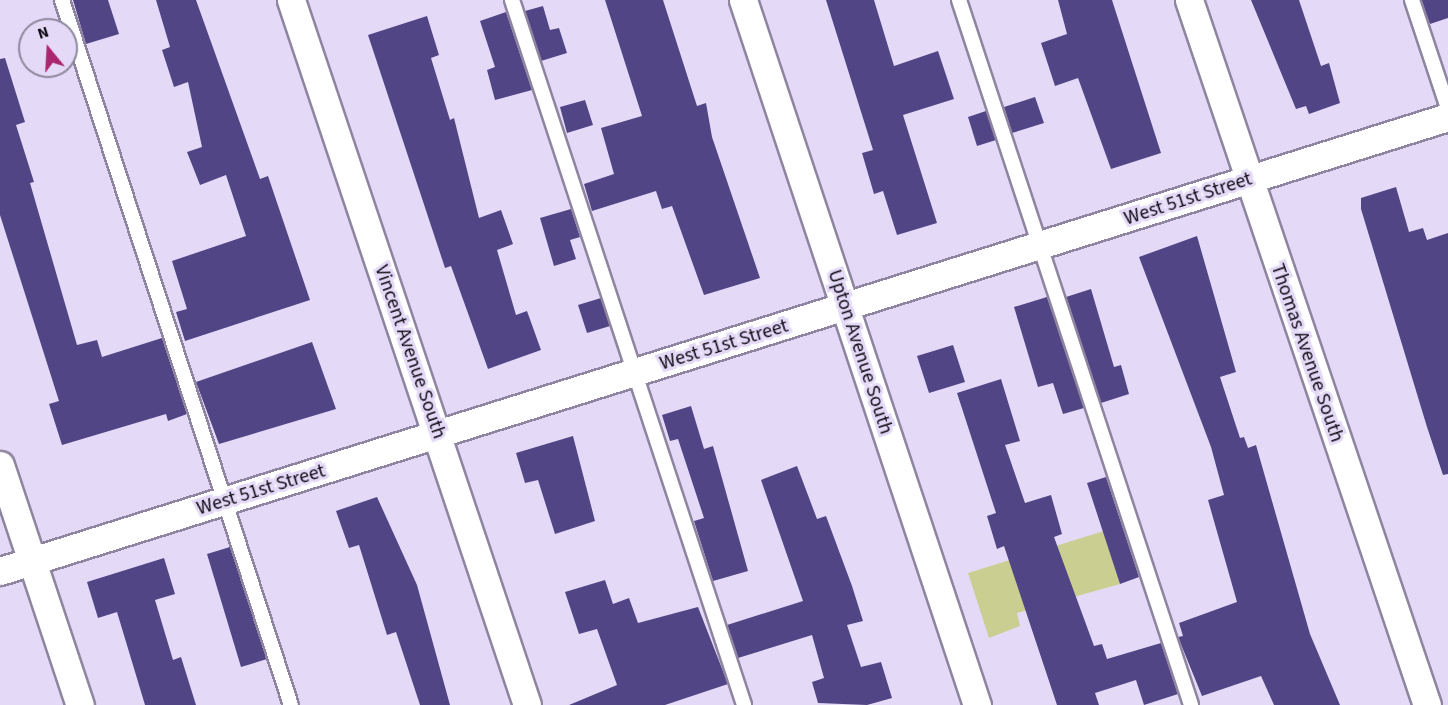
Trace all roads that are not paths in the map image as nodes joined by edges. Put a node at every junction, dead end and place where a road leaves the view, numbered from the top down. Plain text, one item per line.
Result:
1 (62, 0) edge
2 (291, 0) edge
3 (512, 0) edge
4 (743, 0) edge
5 (959, 0) edge
6 (1189, 0) edge
7 (1412, 0) edge
8 (1448, 108) edge
9 (1448, 117) edge
10 (1248, 180) junction
11 (1041, 246) junction
12 (846, 307) junction
13 (634, 374) junction
14 (438, 435) junction
15 (0, 465) edge
16 (224, 502) junction
17 (33, 561) junction
18 (0, 571) edge
19 (80, 705) edge
20 (291, 705) edge
21 (527, 705) edge
22 (744, 705) edge
23 (977, 705) edge
24 (1191, 705) edge
25 (1427, 705) edge

1 - 16 lane
2 - 14 street, Vincent Avenue South
3 - 13 lane
4 - 12 street, Upton Avenue South
5 - 11 lane
6 - 10 street, Thomas Avenue South
7 - 8 lane
9 - 10 street, West 51st Street
10 - 11 street, West 51st Street
10 - 25 street, Thomas Avenue South
11 - 12 street, West 51st Street
11 - 24 lane
12 - 13 street, West 51st Street
12 - 23 street, Upton Avenue South
13 - 14 street, West 51st Street
13 - 22 lane
14 - 16 street, West 51st Street
14 - 21 street, Vincent Avenue South
15 - 17 street
16 - 17 street, West 51st Street
16 - 20 lane
17 - 18 street, West 51st Street
17 - 19 street

